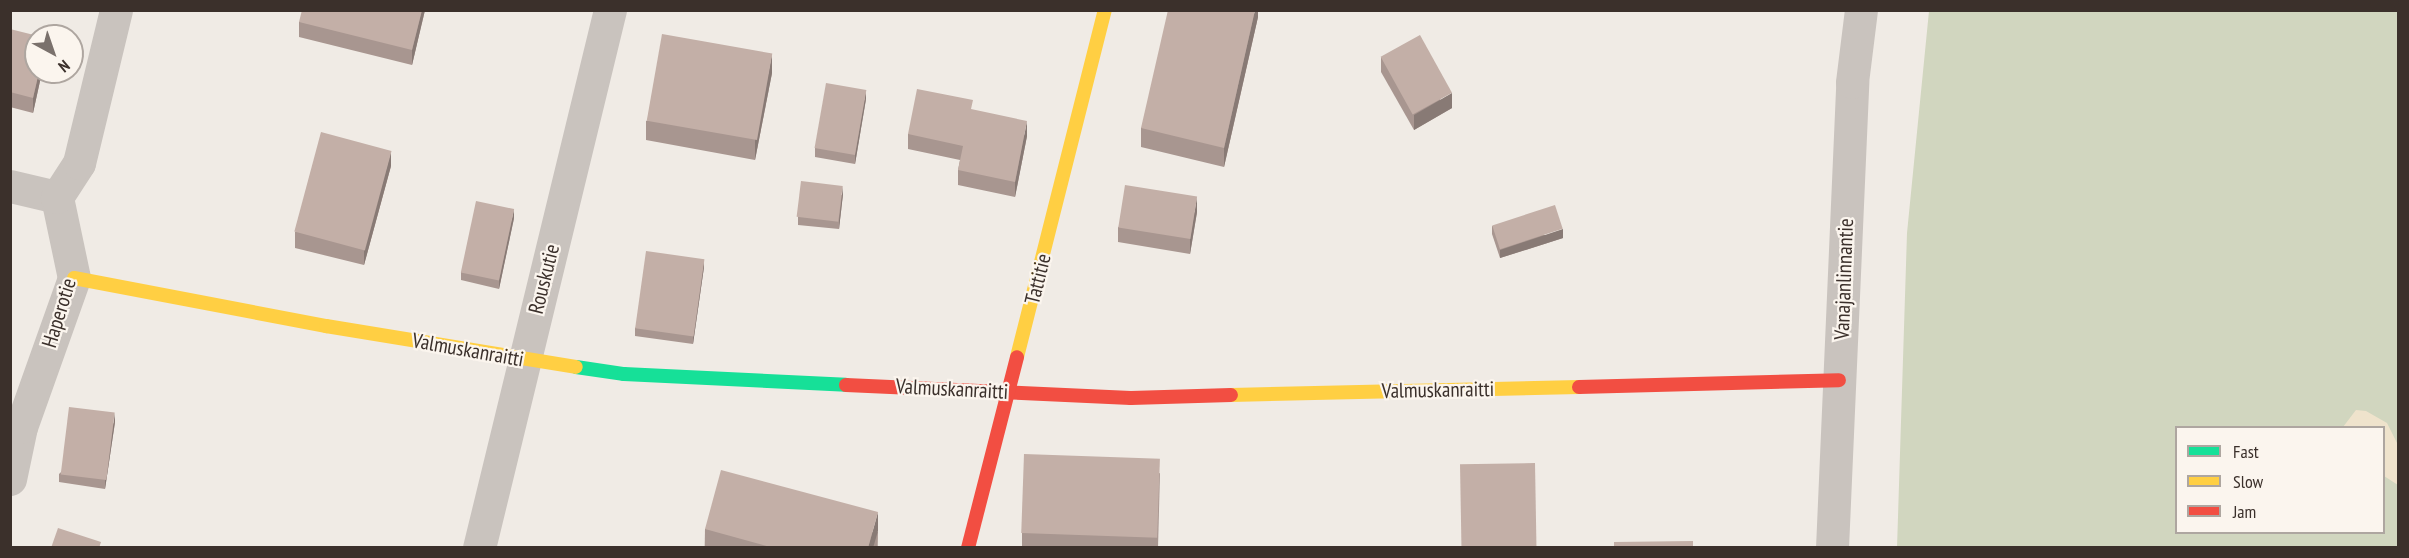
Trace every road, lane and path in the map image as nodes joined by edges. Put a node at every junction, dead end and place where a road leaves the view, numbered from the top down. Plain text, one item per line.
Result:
1 (116, 10) edge
2 (610, 10) edge
3 (1105, 10) edge
4 (1861, 10) edge
5 (10, 186) edge
6 (57, 196) junction
7 (74, 278) junction
8 (525, 360) junction
9 (1839, 380) junction
10 (1010, 392) junction
11 (10, 479) edge
12 (479, 548) edge
13 (968, 548) edge
14 (1832, 548) edge

1 - 6 street
2 - 8 street, Rouskutie
3 - 10 street, Tattitie
4 - 9 street, Vanajanlinnantie
5 - 6 street
6 - 7 street, Haperotie
7 - 8 street, Valmuskanraitti
7 - 11 street, Haperotie
8 - 10 street, Valmuskanraitti
8 - 12 street, Rouskutie
9 - 10 street, Valmuskanraitti
9 - 14 street, Vanajanlinnantie
10 - 13 street, Tattitie

